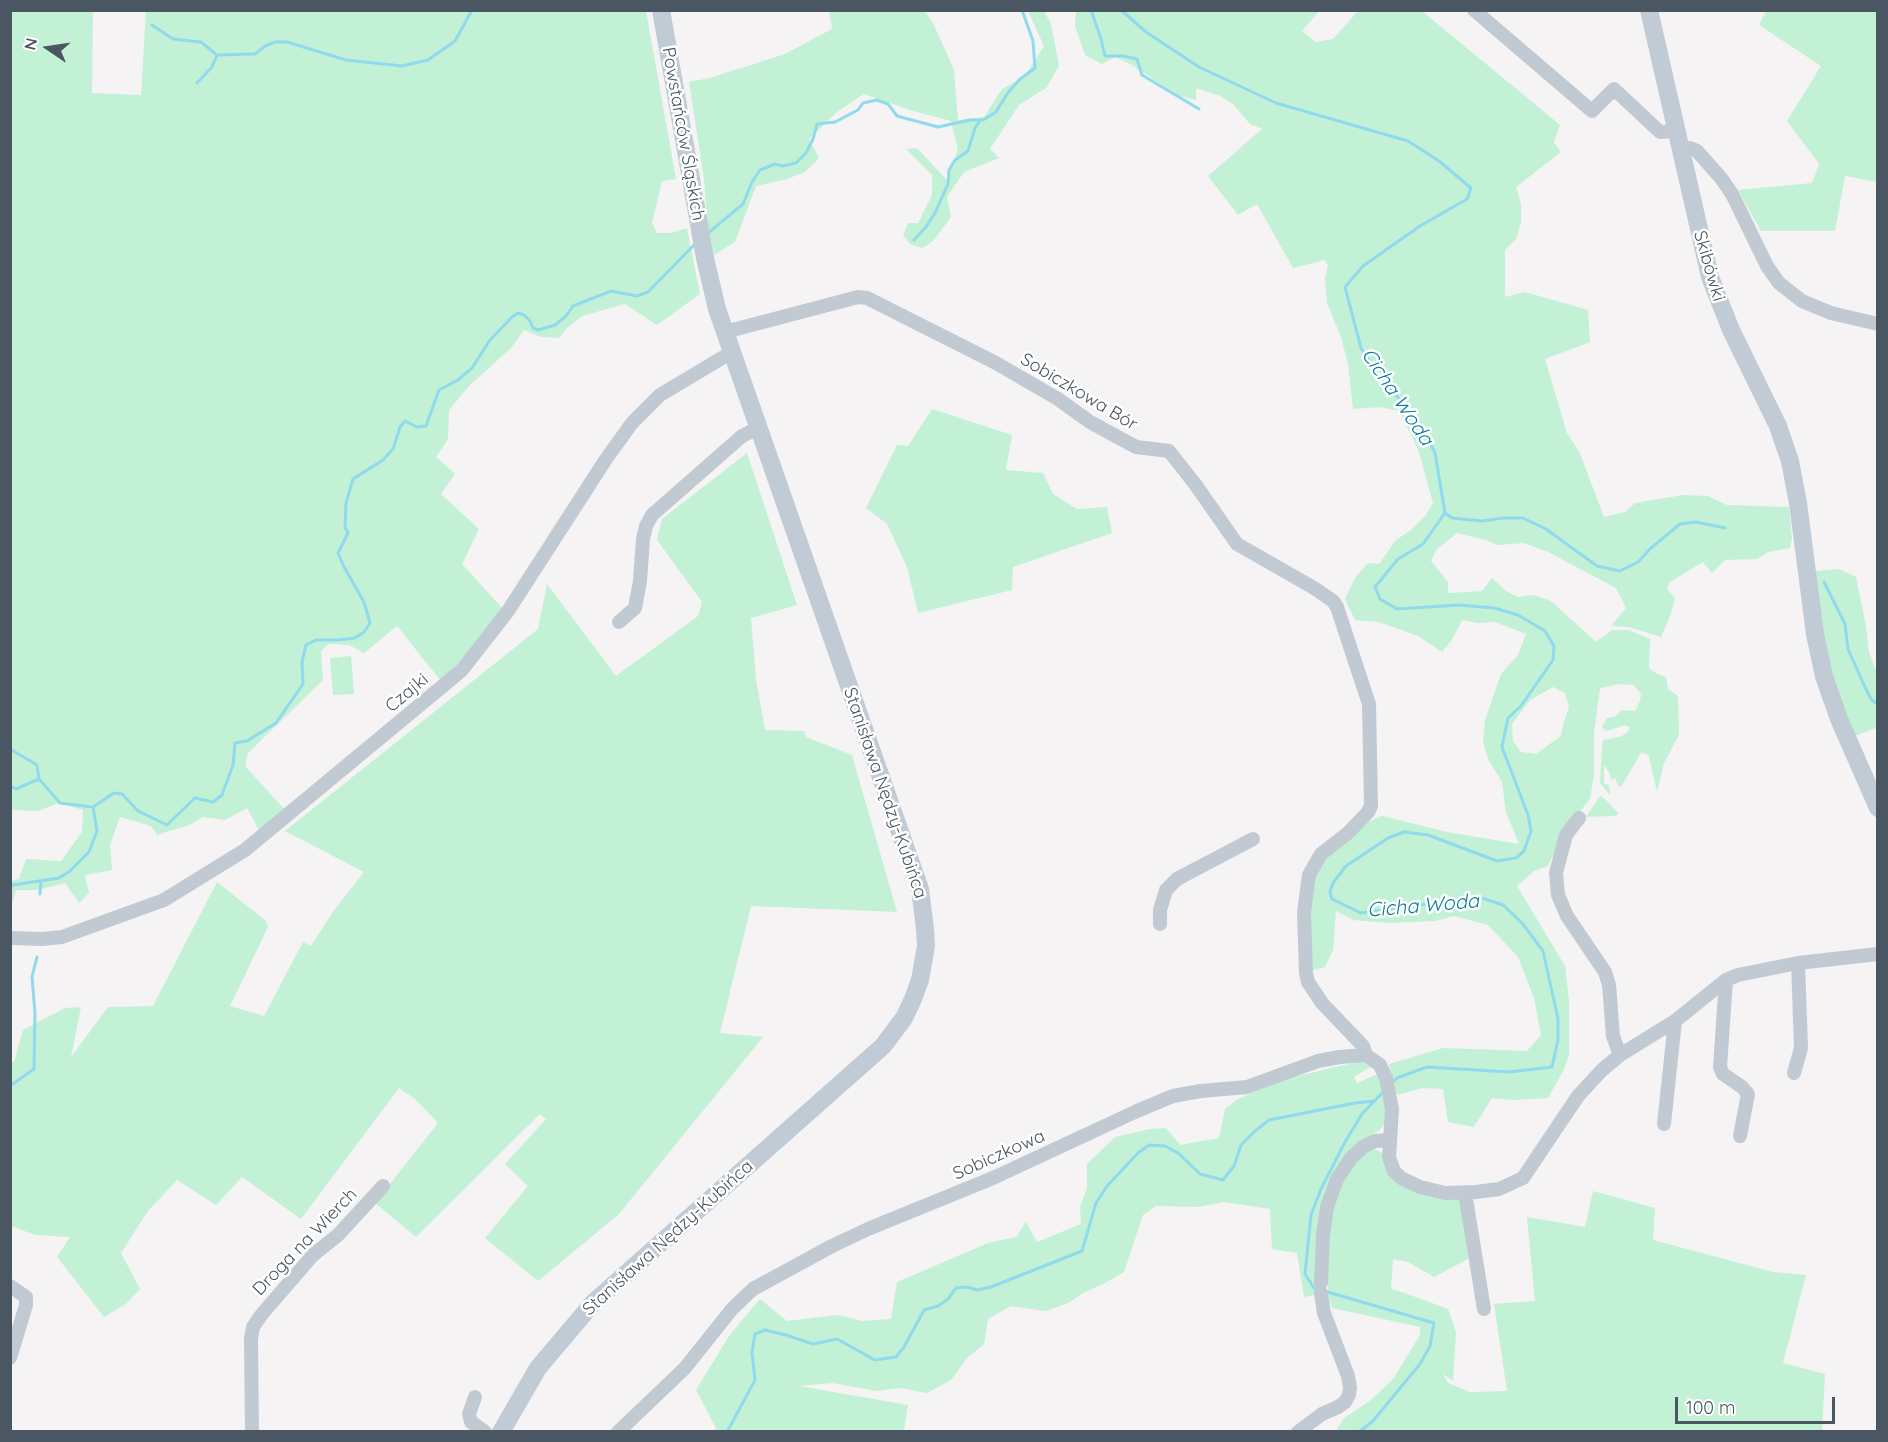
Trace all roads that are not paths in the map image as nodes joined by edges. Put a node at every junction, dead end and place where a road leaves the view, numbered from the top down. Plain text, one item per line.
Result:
1 (660, 10) edge
2 (1474, 10) edge
3 (1649, 10) edge
4 (1676, 131) junction
5 (1680, 150) junction
6 (705, 258) joint
7 (1878, 324) edge
8 (725, 332) junction
9 (732, 352) junction
10 (758, 428) junction
11 (619, 622) dead end
12 (1878, 808) edge
13 (1579, 818) dead end
14 (1253, 839) dead end
15 (1160, 924) dead end
16 (10, 938) edge
17 (1878, 954) edge
18 (1797, 963) junction
19 (1726, 980) junction
20 (1675, 1021) junction
21 (1366, 1055) junction
22 (1620, 1055) junction
23 (1794, 1073) dead end
24 (1664, 1124) dead end
25 (1740, 1136) dead end
26 (1389, 1140) junction
27 (383, 1186) dead end
28 (1465, 1193) junction
29 (10, 1286) edge
30 (1484, 1309) dead end
31 (10, 1358) edge
32 (475, 1397) dead end
33 (252, 1431) edge
34 (485, 1431) edge
35 (501, 1431) edge
36 (618, 1431) edge
37 (1298, 1431) edge

1 - 6 street, Powstańców Śląskich
2 - 4 street
3 - 4 street, Skibówki
4 - 5 street, Skibówki
5 - 7 street
5 - 12 street, Skibówki
6 - 8 street, Stanisława Nędzy-Kubińca
8 - 9 street, Stanisława Nędzy-Kubińca
8 - 21 street, Sobiczkowa Bór
9 - 10 street, Stanisława Nędzy-Kubińca
9 - 16 street, Czajki
10 - 11 street
10 - 35 street, Stanisława Nędzy-Kubińca
13 - 22 street
14 - 15 street
17 - 18 street
18 - 19 street
18 - 23 street
19 - 20 street
19 - 25 street
20 - 22 street
20 - 24 street
21 - 26 street
21 - 36 street, Sobiczkowa
22 - 28 street
26 - 28 street
26 - 37 street
27 - 33 street, Droga na Wierch
28 - 30 street
29 - 31 street
32 - 34 street

